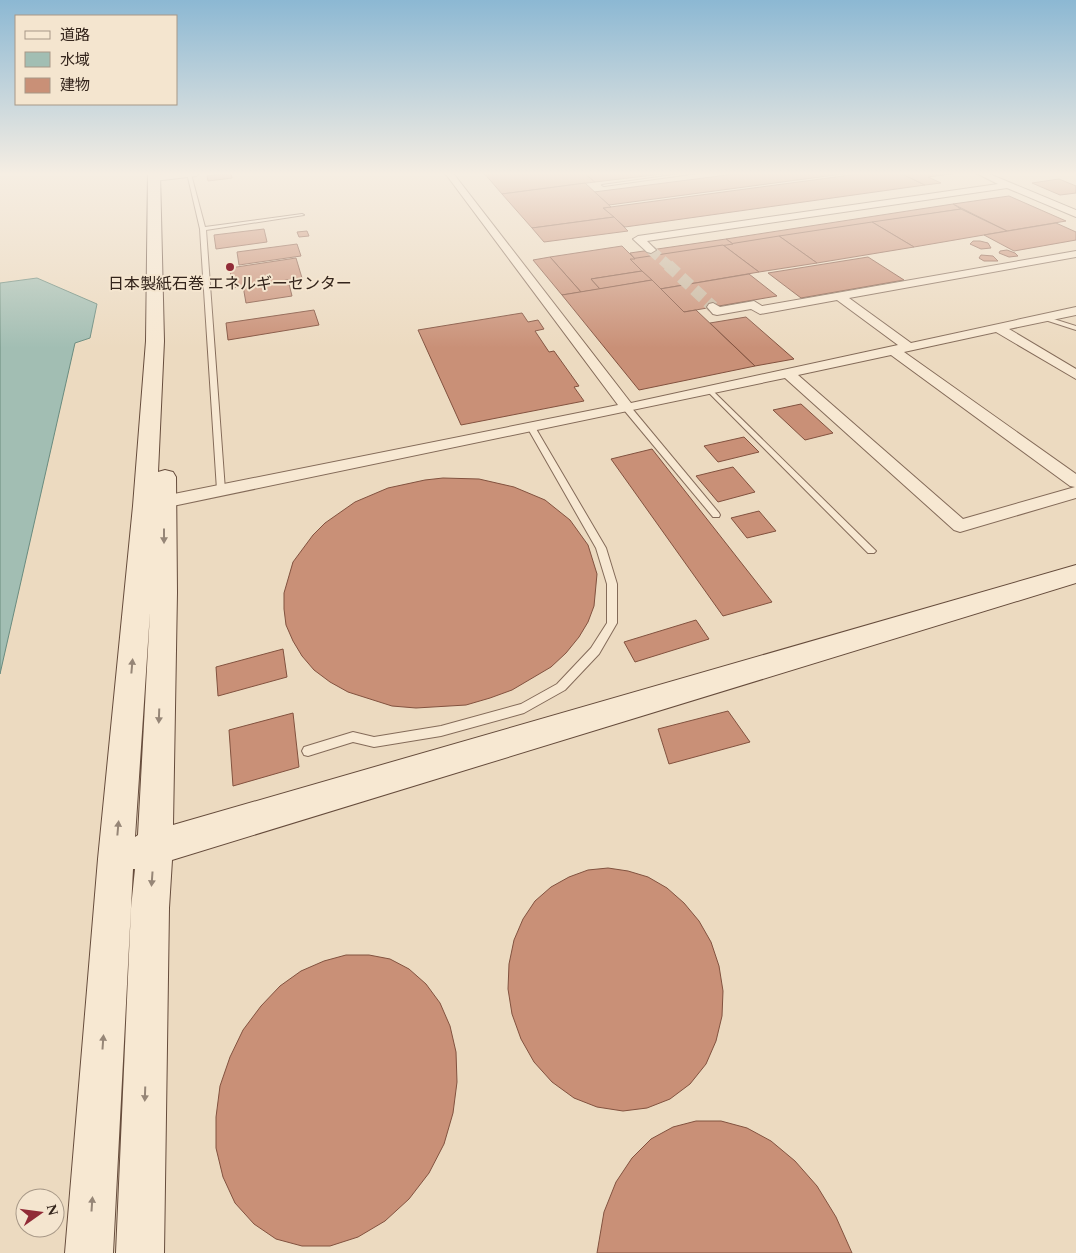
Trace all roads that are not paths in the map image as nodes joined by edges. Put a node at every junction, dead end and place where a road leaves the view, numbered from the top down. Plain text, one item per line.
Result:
1 (165, 231) edge
2 (203, 231) edge
3 (493, 231) edge
4 (690, 231) edge
5 (650, 250) tunnel mouth
6 (1076, 254) edge
7 (838, 296) junction
8 (713, 307) tunnel mouth
9 (1076, 311) edge
10 (1044, 318) junction
11 (998, 328) junction
12 (1076, 328) edge
13 (909, 347) junction
14 (893, 350) junction
15 (787, 373) junction
16 (1076, 375) edge
17 (709, 390) junction
18 (627, 408) junction
19 (531, 427) junction
20 (1076, 482) edge
21 (221, 490) junction
22 (1076, 492) edge
23 (154, 504) junction
24 (716, 515) dead end
25 (871, 551) dead end
26 (1076, 574) edge
27 (308, 751) dead end
28 (155, 848) junction
29 (116, 859) junction
30 (89, 1253) edge
31 (140, 1253) edge

1 - 23 street
2 - 21 lane
3 - 18 street
4 - 5 street
6 - 7 street
7 - 8 street
7 - 13 street
9 - 10 street
10 - 11 street
10 - 12 lane
11 - 13 street
11 - 16 street
13 - 14 street
14 - 15 street
14 - 20 street
15 - 17 street
15 - 22 street
17 - 18 street
17 - 25 lane
18 - 19 street
18 - 24 lane
19 - 21 street
19 - 27 lane
21 - 23 street
23 -> 28 street
29 -> 23 street
26 - 28 street
28 - 29 street
28 -> 31 street
30 -> 29 street

